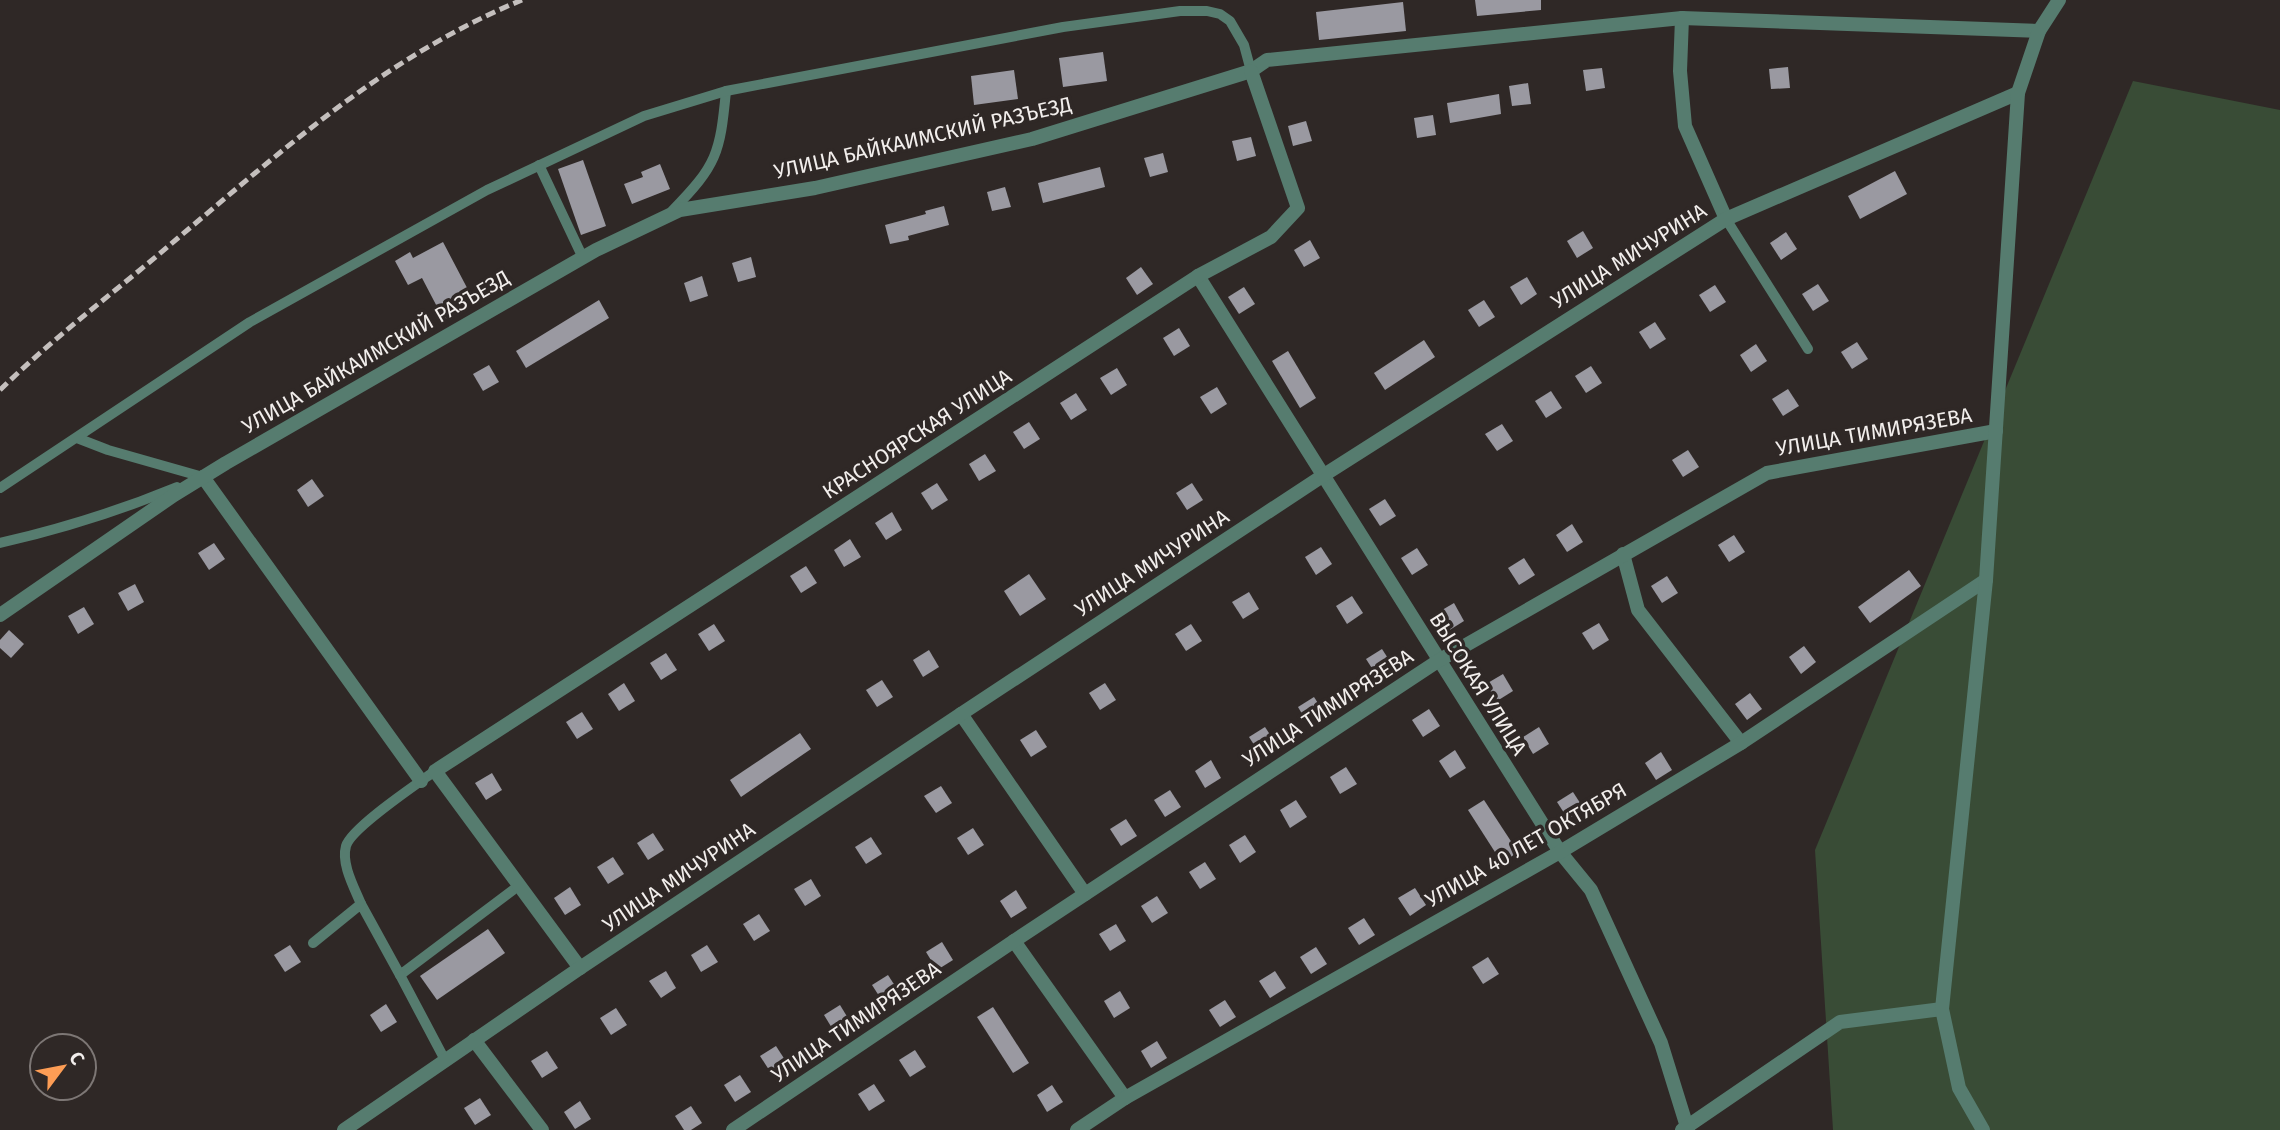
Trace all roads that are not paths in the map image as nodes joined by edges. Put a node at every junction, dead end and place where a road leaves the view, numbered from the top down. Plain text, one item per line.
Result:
1 (2059, 0) edge
2 (1682, 18) junction
3 (2039, 31) junction
4 (1251, 71) junction
5 (726, 92) junction
6 (2018, 93) junction
7 (540, 165) junction
8 (667, 216) junction
9 (1726, 219) junction
10 (583, 258) junction
11 (1198, 276) junction
12 (1808, 349) dead end
13 (1996, 431) junction
14 (77, 438) junction
15 (1324, 475) junction
16 (203, 477) junction
17 (0, 488) edge
18 (0, 543) edge
19 (1623, 554) junction
20 (1986, 580) junction
21 (0, 615) edge
22 (1438, 661) junction
23 (961, 714) junction
24 (1741, 743) junction
25 (435, 771) junction
26 (421, 781) junction
27 (1560, 852) junction
28 (513, 890) dead end
29 (1085, 894) junction
30 (361, 904) junction
31 (1014, 941) junction
32 (313, 943) dead end
33 (580, 968) junction
34 (400, 975) junction
35 (1942, 1009) junction
36 (474, 1040) junction
37 (445, 1060) junction
38 (1125, 1098) junction
39 (1688, 1129) edge
40 (344, 1130) edge
41 (542, 1130) edge
42 (733, 1130) edge
43 (1077, 1130) edge
44 (1983, 1130) edge

1 - 3 street
2 - 3 street, УЛИЦА БАЙКАИМСКИЙ РАЗЪЕЗД
2 - 4 street, УЛИЦА БАЙКАИМСКИЙ РАЗЪЕЗД
2 - 9 street
3 - 6 street
4 - 5 lane
4 - 8 street, УЛИЦА БАЙКАИМСКИЙ РАЗЪЕЗД
4 - 11 street, КРАСНОЯРСКАЯ УЛИЦА
5 - 7 lane
5 - 8 lane
6 - 9 street, УЛИЦА МИЧУРИНА
6 - 13 street
7 - 10 lane
7 - 14 lane
8 - 10 street, УЛИЦА БАЙКАИМСКИЙ РАЗЪЕЗД
9 - 12 lane
9 - 15 street, УЛИЦА МИЧУРИНА
10 - 16 street, УЛИЦА БАЙКАИМСКИЙ РАЗЪЕЗД
11 - 15 street, ВЫСОКАЯ УЛИЦА
11 - 25 street, КРАСНОЯРСКАЯ УЛИЦА
13 - 19 street, УЛИЦА ТИМИРЯЗЕВА
13 - 20 street
14 - 16 lane
14 - 17 lane
15 - 22 street, ВЫСОКАЯ УЛИЦА
15 - 23 street, УЛИЦА МИЧУРИНА
16 - 18 lane
16 - 21 street, УЛИЦА БАЙКАИМСКИЙ РАЗЪЕЗД
16 - 26 street
19 - 22 street, УЛИЦА ТИМИРЯЗЕВА
19 - 24 street
20 - 24 street, УЛИЦА 40 ЛЕТ ОКТЯБРЯ
20 - 35 street
22 - 27 street, ВЫСОКАЯ УЛИЦА
22 - 29 street, УЛИЦА ТИМИРЯЗЕВА
23 - 29 street
23 - 33 street, УЛИЦА МИЧУРИНА
24 - 27 street, УЛИЦА 40 ЛЕТ ОКТЯБРЯ
25 - 26 lane
25 - 33 street
26 - 30 lane
27 - 38 street, УЛИЦА 40 ЛЕТ ОКТЯБРЯ
27 - 39 street, ВЫСОКАЯ УЛИЦА
28 - 34 lane
29 - 31 street, УЛИЦА ТИМИРЯЗЕВА
30 - 32 lane
30 - 34 lane
31 - 38 street
31 - 42 street, УЛИЦА ТИМИРЯЗЕВА
33 - 36 street, УЛИЦА МИЧУРИНА
34 - 37 lane
35 - 39 street
35 - 44 street
36 - 37 street, УЛИЦА МИЧУРИНА
36 - 41 street
37 - 40 street, УЛИЦА МИЧУРИНА
38 - 43 street, УЛИЦА 40 ЛЕТ ОКТЯБРЯ

